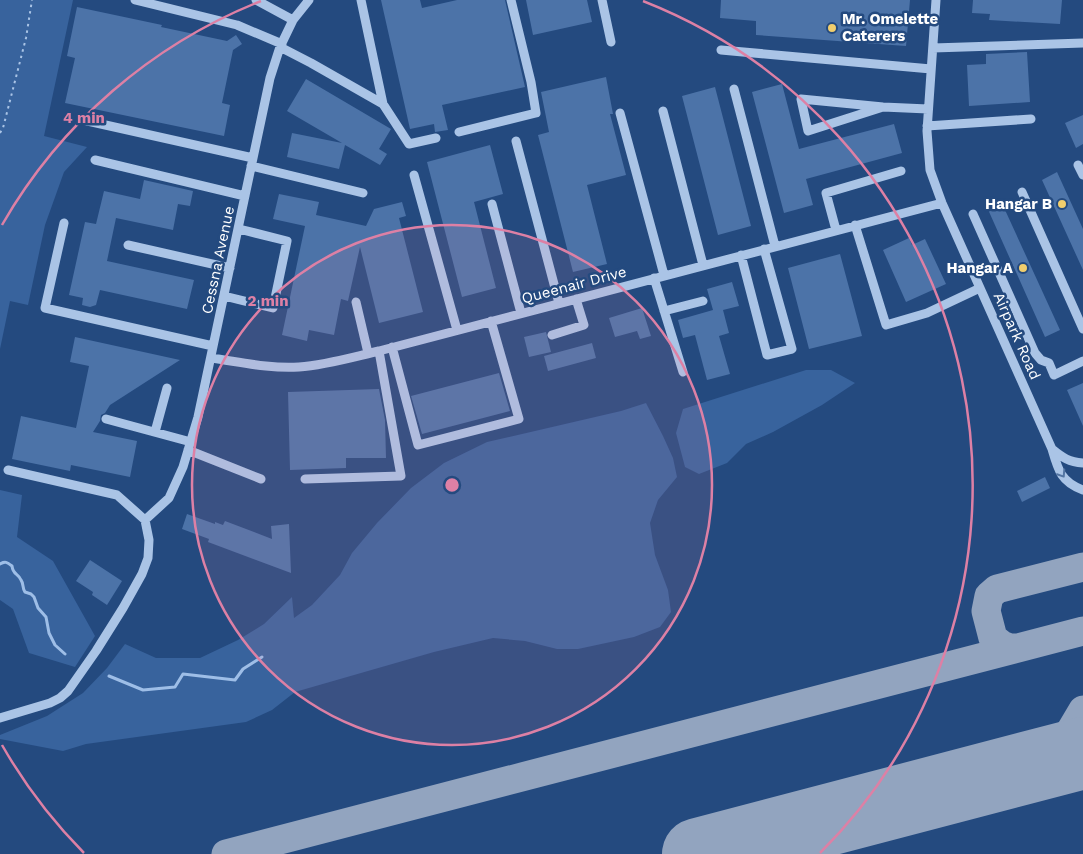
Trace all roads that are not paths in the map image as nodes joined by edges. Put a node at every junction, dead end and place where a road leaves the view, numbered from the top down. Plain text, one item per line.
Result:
1 (136, 0) edge
2 (256, 0) edge
3 (309, 0) edge
4 (361, 0) edge
5 (511, 0) edge
6 (602, 0) edge
7 (936, 0) edge
8 (294, 20) junction
9 (611, 42) dead end
10 (1083, 43) edge
11 (281, 45) junction
12 (933, 48) junction
13 (721, 50) dead end
14 (931, 69) junction
15 (734, 89) dead end
16 (383, 104) junction
17 (883, 107) junction
18 (928, 109) junction
19 (663, 111) dead end
20 (620, 113) dead end
21 (83, 120) dead end
22 (1031, 120) dead end
23 (927, 126) junction
24 (459, 132) dead end
25 (436, 138) dead end
26 (516, 141) dead end
27 (95, 160) dead end
28 (252, 162) junction
29 (1078, 165) dead end
30 (901, 171) dead end
31 (414, 175) dead end
32 (1083, 175) edge
33 (1022, 192) dead end
34 (363, 193) dead end
35 (246, 196) junction
36 (942, 202) junction
37 (492, 204) dead end
38 (973, 214) dead end
39 (64, 222) dead end
40 (856, 225) junction
41 (239, 229) junction
42 (836, 230) junction
43 (128, 246) dead end
44 (775, 246) junction
45 (764, 249) junction
46 (741, 255) junction
47 (703, 265) junction
48 (230, 268) junction
49 (664, 275) junction
50 (654, 278) junction
51 (980, 288) junction
52 (224, 296) junction
53 (576, 298) junction
54 (703, 301) dead end
55 (356, 302) dead end
56 (559, 303) junction
57 (664, 311) junction
58 (521, 313) junction
59 (491, 321) junction
60 (1083, 329) edge
61 (457, 330) junction
62 (552, 335) dead end
63 (214, 346) junction
64 (392, 347) junction
65 (379, 351) junction
66 (368, 353) junction
67 (211, 358) junction
68 (1083, 361) edge
69 (683, 372) dead end
70 (167, 388) dead end
71 (106, 419) dead end
72 (155, 432) junction
73 (189, 446) junction
74 (1052, 449) junction
75 (1083, 463) edge
76 (8, 470) dead end
77 (305, 479) dead end
78 (261, 480) dead end
79 (1083, 490) edge
80 (145, 520) junction
81 (0, 718) edge

1 - 11 street
2 - 8 street
3 - 8 street, Cessna Avenue
4 - 16 street
5 - 24 street
6 - 9 street
7 - 12 street, Airpark Road
8 - 11 street, Cessna Avenue
10 - 12 street
11 - 16 street
11 - 28 street, Cessna Avenue
12 - 14 street, Airpark Road
13 - 14 street
14 - 18 street, Airpark Road
15 - 44 street
16 - 25 street
17 - 17 street
17 - 18 street
18 - 23 street, Airpark Road
19 - 47 street
20 - 49 street
21 - 28 street
22 - 23 street
23 - 36 street, Airpark Road
26 - 56 street
27 - 35 street
28 - 34 street
28 - 35 street, Cessna Avenue
29 - 32 street
30 - 42 street
31 - 61 street
33 - 60 street
35 - 41 street, Cessna Avenue
36 - 40 street, Queenair Drive
36 - 51 street, Airpark Road
37 - 58 street
38 - 68 street
39 - 63 street
40 - 42 street, Queenair Drive
40 - 51 street
41 - 48 street, Cessna Avenue
41 - 52 street
42 - 44 street, Queenair Drive
43 - 48 street
44 - 45 street, Queenair Drive
45 - 46 street, Queenair Drive
45 - 46 street
46 - 47 street, Queenair Drive
47 - 49 street, Queenair Drive
48 - 52 street, Cessna Avenue
49 - 50 street, Queenair Drive
50 - 53 street, Queenair Drive
50 - 57 street
51 - 74 street, Airpark Road
52 - 63 street, Cessna Avenue
53 - 56 street, Queenair Drive
53 - 62 street
54 - 57 street
55 - 66 street
56 - 58 street, Queenair Drive
57 - 69 street
58 - 59 street, Queenair Drive
59 - 61 street, Queenair Drive
59 - 64 street
61 - 64 street, Queenair Drive
63 - 67 street, Cessna Avenue
64 - 65 street, Queenair Drive
65 - 66 street, Queenair Drive
65 - 77 street
66 - 67 street, Queenair Drive
67 - 73 street, Cessna Avenue
70 - 72 street
71 - 72 street
72 - 73 street
73 - 78 street
73 - 80 street, Cessna Avenue
74 - 75 street
74 -> 79 street, Airpark Road
76 - 80 street
80 - 81 street

